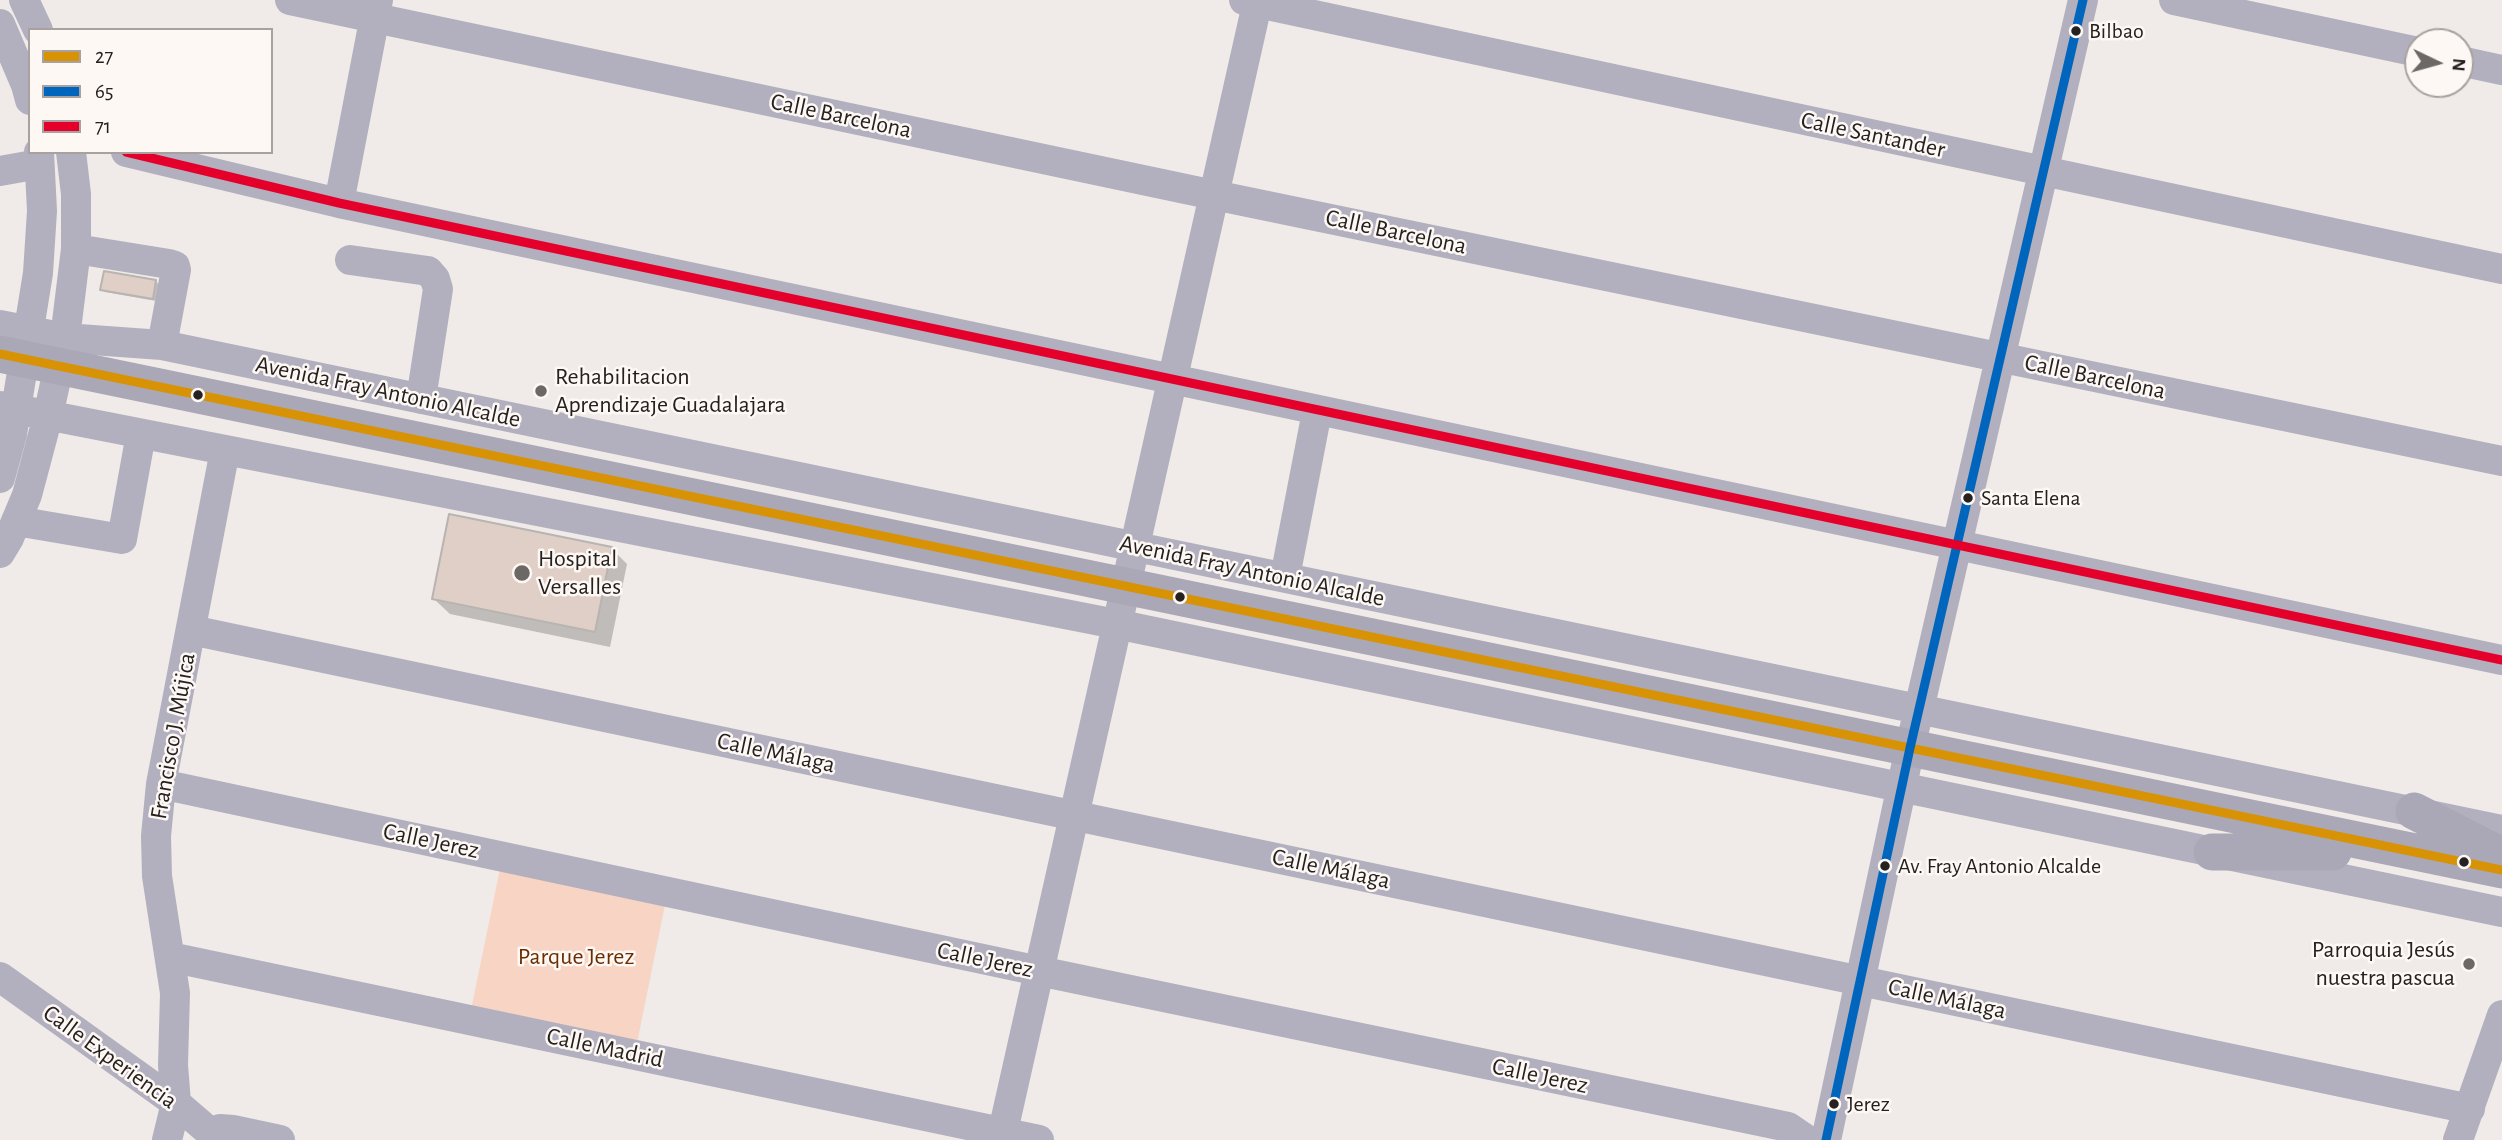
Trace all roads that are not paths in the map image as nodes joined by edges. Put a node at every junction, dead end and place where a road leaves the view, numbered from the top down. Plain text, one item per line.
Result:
1 (25, 0) edge
2 (290, 0) edge
3 (2083, 0) edge
4 (2174, 0) edge
5 (1253, 1) edge
6 (0, 2) edge
7 (377, 9) edge
8 (0, 24) edge
9 (37, 28) edge
10 (2404, 49) edge
11 (2474, 64) edge
12 (7, 65) edge
13 (2502, 70) edge
14 (28, 92) edge
15 (71, 154) edge
16 (134, 154) edge
17 (39, 158) edge
18 (0, 171) edge
19 (2043, 171) junction
20 (1214, 195) junction
21 (339, 203) junction
22 (76, 249) junction
23 (349, 260) dead end
24 (2502, 269) edge
25 (30, 345) edge
26 (162, 345) junction
27 (2000, 357) junction
28 (1172, 379) junction
29 (421, 399) junction
30 (8, 408) edge
31 (48, 416) junction
32 (1315, 422) dead end
33 (141, 434) junction
34 (225, 450) junction
35 (2502, 461) edge
36 (0, 478) edge
37 (16, 521) junction
38 (1956, 543) junction
39 (1133, 547) junction
40 (0, 553) edge
41 (1285, 577) junction
42 (1125, 586) junction
43 (1116, 624) junction
44 (191, 630) junction
45 (2502, 660) edge
46 (1919, 709) junction
47 (1910, 748) junction
48 (161, 784) junction
49 (1902, 786) junction
50 (2414, 811) junction
51 (1073, 815) junction
52 (2502, 830) edge
53 (2212, 852) junction
54 (2411, 852) junction
55 (2502, 856) edge
56 (2502, 870) edge
57 (2502, 912) edge
58 (170, 957) junction
59 (1039, 971) junction
60 (0, 976) edge
61 (1861, 981) junction
62 (2502, 1015) edge
63 (169, 1099) junction
64 (2470, 1110) junction
65 (1002, 1136) edge
66 (215, 1137) edge
67 (150, 1140) edge
68 (167, 1140) edge
69 (280, 1140) edge
70 (1039, 1140) edge
71 (1807, 1140) edge
72 (1826, 1140) edge
73 (2458, 1140) edge

1 - 6 street
1 - 9 street
2 - 7 street, Calle Barcelona
3 - 19 street
4 - 10 street
5 - 19 street, Calle Santander
5 - 20 street
7 - 20 street, Calle Barcelona
7 - 21 street
8 - 12 street
11 - 13 street
12 - 14 street
15 - 22 street
16 - 21 street
17 - 18 street
17 - 25 street
19 - 24 street, Calle Santander
19 - 27 street
20 - 27 street, Calle Barcelona
20 - 28 street
21 - 28 street
22 - 25 street
22 - 26 street
23 - 29 street
25 - 26 street, Avenida Fray Antonio Alcalde
25 - 30 street
25 - 31 street
25 - 42 main road, Avenida Fray Antonio Alcalde
26 - 29 street, Avenida Fray Antonio Alcalde
27 - 35 street, Calle Barcelona
27 - 38 street
28 - 38 street
28 - 39 street
29 - 39 street, Avenida Fray Antonio Alcalde
30 - 31 street
30 - 36 street
31 - 33 street
31 - 37 street
32 - 41 street
33 - 34 street
33 - 37 street
34 - 43 street
34 - 44 street, Francisco J. Mújica
37 - 40 street
38 - 45 street
38 - 46 street
39 - 41 street, Avenida Fray Antonio Alcalde
39 - 42 street
41 - 46 street, Avenida Fray Antonio Alcalde
42 - 43 street
42 - 47 main road, Avenida Fray Antonio Alcalde
43 - 49 street
43 - 51 street
44 - 48 street, Francisco J. Mújica
44 - 51 street, Calle Málaga
46 - 47 street
46 - 50 street, Avenida Fray Antonio Alcalde
47 - 49 street
47 - 54 main road, Avenida Fray Antonio Alcalde
48 - 58 street, Francisco J. Mújica
48 - 59 street, Calle Jerez
49 - 53 street
49 - 61 street
50 - 52 street, Avenida Fray Antonio Alcalde
50 - 55 main road
51 - 59 street
51 - 61 street, Calle Málaga
53 - 54 main road
53 - 57 street
54 - 56 main road, Avenida Fray Antonio Alcalde
58 - 63 street, Francisco J. Mújica
58 - 65 street, Calle Madrid
59 - 65 street
59 - 71 street, Calle Jerez
60 - 63 street, Calle Experiencia
61 - 64 street, Calle Málaga
61 - 72 street
62 - 64 street
63 - 66 street, Calle Experiencia
63 - 67 street
63 - 68 street, Francisco J. Mújica
64 - 73 street
65 - 70 street, Calle Madrid
66 - 69 street

